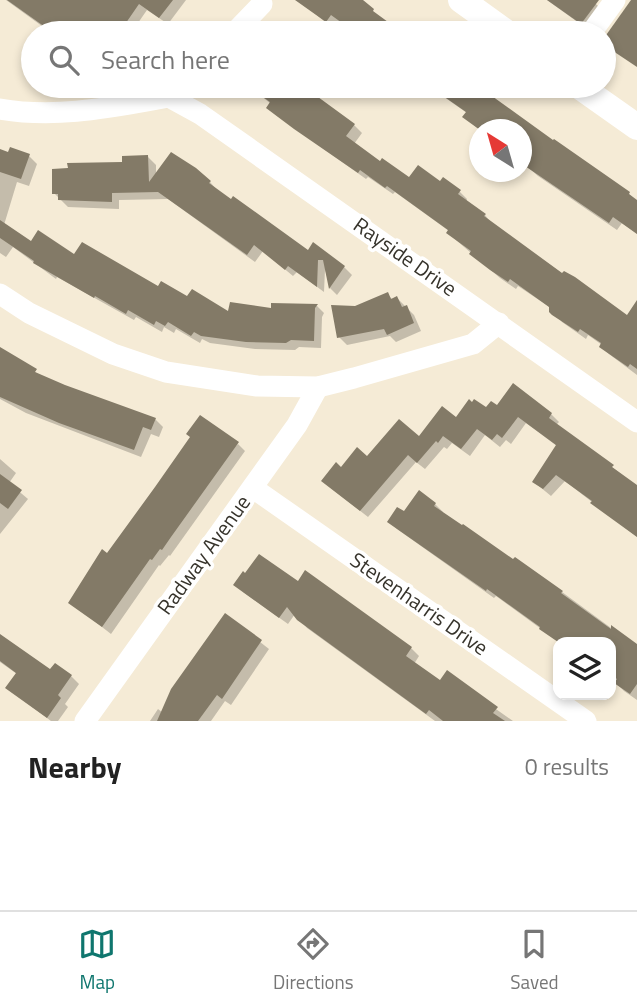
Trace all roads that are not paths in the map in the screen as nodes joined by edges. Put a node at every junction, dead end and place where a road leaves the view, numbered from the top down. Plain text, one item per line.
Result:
1 (460, 0) edge
2 (615, 0) edge
3 (261, 4) dead end
4 (245, 21) edge
5 (490, 21) edge
6 (599, 21) edge
7 (144, 98) edge
8 (180, 98) edge
9 (598, 98) edge
10 (0, 109) edge
11 (635, 121) edge
12 (0, 294) edge
13 (499, 323) junction
14 (318, 387) junction
15 (637, 422) edge
16 (253, 488) junction
17 (85, 721) edge
18 (586, 721) edge

1 - 5 main road
2 - 6 street
3 - 4 street
7 - 10 street
8 - 13 street, Rayside Drive
9 - 11 main road
12 - 14 street
13 - 14 street
13 - 15 street, Rayside Drive
14 - 16 street, Radway Avenue
16 - 17 street, Radway Avenue
16 - 18 street, Stevenharris Drive

